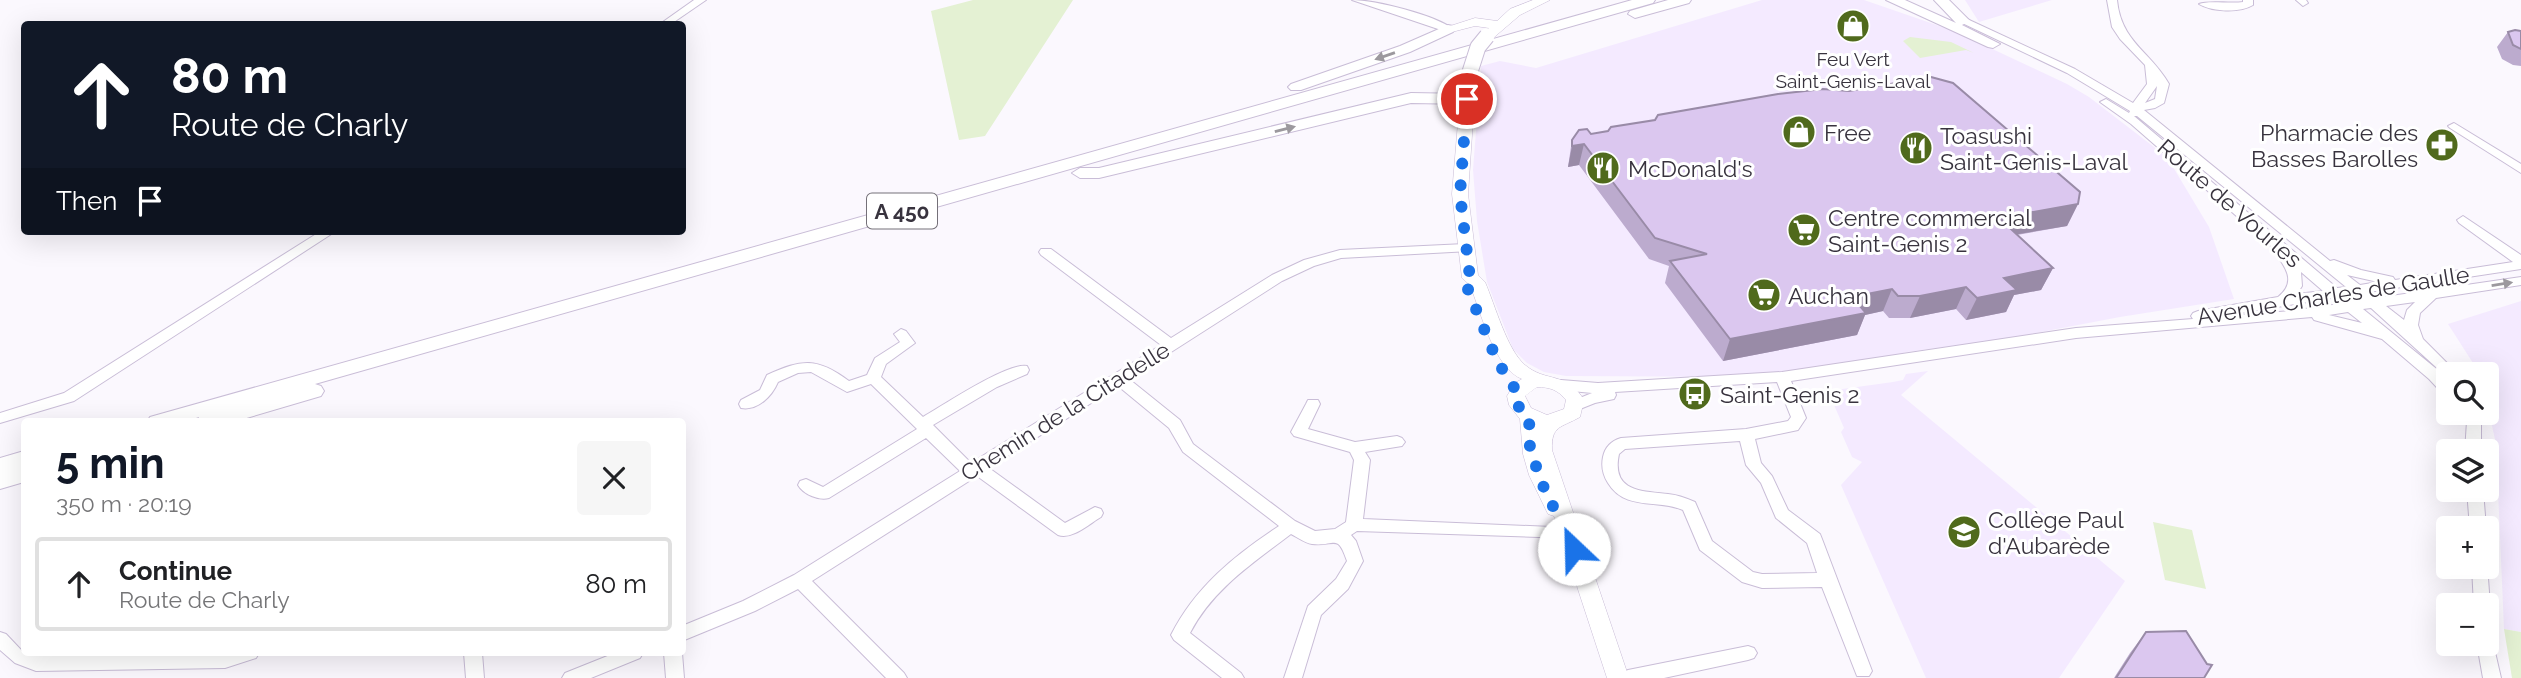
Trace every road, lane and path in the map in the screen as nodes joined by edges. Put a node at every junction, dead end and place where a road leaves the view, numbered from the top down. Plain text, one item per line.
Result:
1 (701, 0) edge
2 (1357, 0) edge
3 (1544, 0) edge
4 (1627, 0) edge
5 (1648, 0) edge
6 (1703, 0) edge
7 (1893, 0) edge
8 (1925, 0) edge
9 (1941, 0) edge
10 (2112, 0) edge
11 (2248, 0) edge
12 (1676, 2) edge
13 (2204, 4) dead end
14 (1603, 13) junction
15 (1955, 19) junction
16 (670, 21) edge
17 (1448, 29) junction
18 (1491, 31) junction
19 (1993, 44) junction
20 (2150, 65) junction
21 (2098, 91) junction
22 (2149, 91) junction
23 (1467, 99) junction
24 (2136, 116) junction
25 (2454, 126) dead end
26 (2179, 143) junction
27 (2178, 158) junction
28 (2521, 169) edge
29 (1045, 171) junction
30 (1080, 173) junction
31 (2463, 220) dead end
32 (2263, 229) junction
33 (324, 235) edge
34 (1465, 248) junction
35 (1046, 252) dead end
36 (2316, 256) junction
37 (2521, 263) edge
38 (2446, 277) junction
39 (1470, 278) junction
40 (2414, 281) junction
41 (2521, 281) edge
42 (2434, 295) junction
43 (2355, 299) junction
44 (2281, 301) junction
45 (2290, 316) junction
46 (2146, 327) junction
47 (901, 334) dead end
48 (1171, 345) junction
49 (2401, 346) junction
50 (2424, 347) junction
51 (2439, 362) edge
52 (1022, 370) dead end
53 (873, 377) junction
54 (1118, 378) junction
55 (2436, 379) edge
56 (1542, 380) junction
57 (1784, 381) junction
58 (1561, 385) junction
59 (1517, 392) junction
60 (746, 404) dead end
61 (1312, 404) dead end
62 (1575, 406) junction
63 (1529, 417) junction
64 (0, 418) edge
65 (171, 418) edge
66 (221, 418) edge
67 (1550, 422) junction
68 (926, 427) junction
69 (1746, 435) junction
70 (1397, 442) dead end
71 (1355, 448) junction
72 (21, 460) edge
73 (0, 466) edge
74 (973, 469) junction
75 (21, 475) edge
76 (0, 481) edge
77 (806, 485) dead end
78 (1095, 513) dead end
79 (1289, 525) junction
80 (1354, 525) junction
81 (1568, 532) junction
82 (1338, 536) junction
83 (800, 579) junction
84 (1828, 580) junction
85 (686, 632) edge
86 (0, 639) edge
87 (1748, 653) dead end
88 (241, 656) edge
89 (472, 656) edge
90 (626, 656) edge
91 (673, 656) edge
92 (2488, 656) edge
93 (158, 657) edge
94 (1863, 671) dead end
95 (475, 678) edge
96 (571, 678) edge
97 (675, 678) edge
98 (898, 678) edge
99 (1235, 678) edge
100 (1293, 678) edge
101 (1618, 678) edge
102 (1628, 678) edge
103 (2492, 678) edge

1 - 16 street
2 - 17 street
3 - 18 main road
4 - 14 highway
5 - 14 highway, A 450
6 - 12 highway
7 - 19 highway
8 - 15 highway
9 - 15 highway
10 - 20 street, Route de Vourles
11 - 13 street
12 - 30 highway, A 450
14 - 29 highway, A 450
15 - 19 highway
15 - 21 street
17 - 18 main road
17 -> 29 highway
18 - 23 main road, bridge
19 - 21 street
20 - 22 street
20 - 24 street, Route de Vourles
21 - 22 street
21 - 24 street
22 - 24 street
30 -> 23 highway
23 - 34 main road
24 - 26 street, Route de Vourles
24 - 27 street, Route de Vourles
25 - 28 street
26 - 27 street
26 - 36 street, Route de Vourles
27 - 32 street, Route de Vourles
29 - 65 highway, A 450
30 - 66 highway, A 450
31 - 37 street
32 - 43 street, Route de Vourles
32 - 44 street
33 - 64 street
34 - 39 main road
34 - 48 street, Chemin de la Citadelle
35 - 48 street
36 - 40 street
36 - 43 street, Route de Vourles
37 - 38 street, Avenue Charles de Gaulle
38 - 40 street, Avenue Charles de Gaulle
38 - 43 street
39 - 56 main road
39 - 59 main road
40 - 43 street, Avenue Charles de Gaulle
42 -> 41 street, Avenue Charles de Gaulle
42 - 43 street, Avenue Charles de Gaulle
42 - 50 street
43 - 44 street, Avenue Charles de Gaulle
43 - 45 street, Avenue Charles de Gaulle
43 - 49 street, Route de Vourles
43 - 50 street
44 - 46 street, Avenue Charles de Gaulle
45 - 46 street, Avenue Charles de Gaulle
45 - 49 street
46 - 57 street, Avenue Charles de Gaulle
47 - 53 street
48 - 54 street, Chemin de la Citadelle
49 - 55 street, Route de Vourles
50 - 51 street
52 - 68 street
53 - 60 street
53 - 68 street
54 - 74 street, Chemin de la Citadelle
54 - 79 street
56 - 58 main road
56 - 59 main road
57 - 58 street, Avenue Charles de Gaulle
57 - 62 street, Avenue Charles de Gaulle
57 - 69 street
58 - 62 main road
59 - 63 main road
61 - 71 street
62 - 67 main road
63 - 67 main road
63 - 81 main road
67 - 81 main road
68 - 74 street
68 - 77 street
69 - 84 street
69 - 84 street
70 - 71 street
71 - 80 street
72 - 73 highway
74 - 78 street
74 - 83 street, Chemin de la Citadelle
75 - 76 highway
79 - 82 street
79 - 99 street
80 - 81 street
80 - 82 street
81 - 101 main road
82 - 100 street
83 - 85 street, Chemin de la Citadelle
83 - 98 street
84 - 94 street
86 - 93 street
87 - 102 street
88 - 93 street
89 - 95 street
90 - 96 street
91 - 97 street
92 - 103 street

